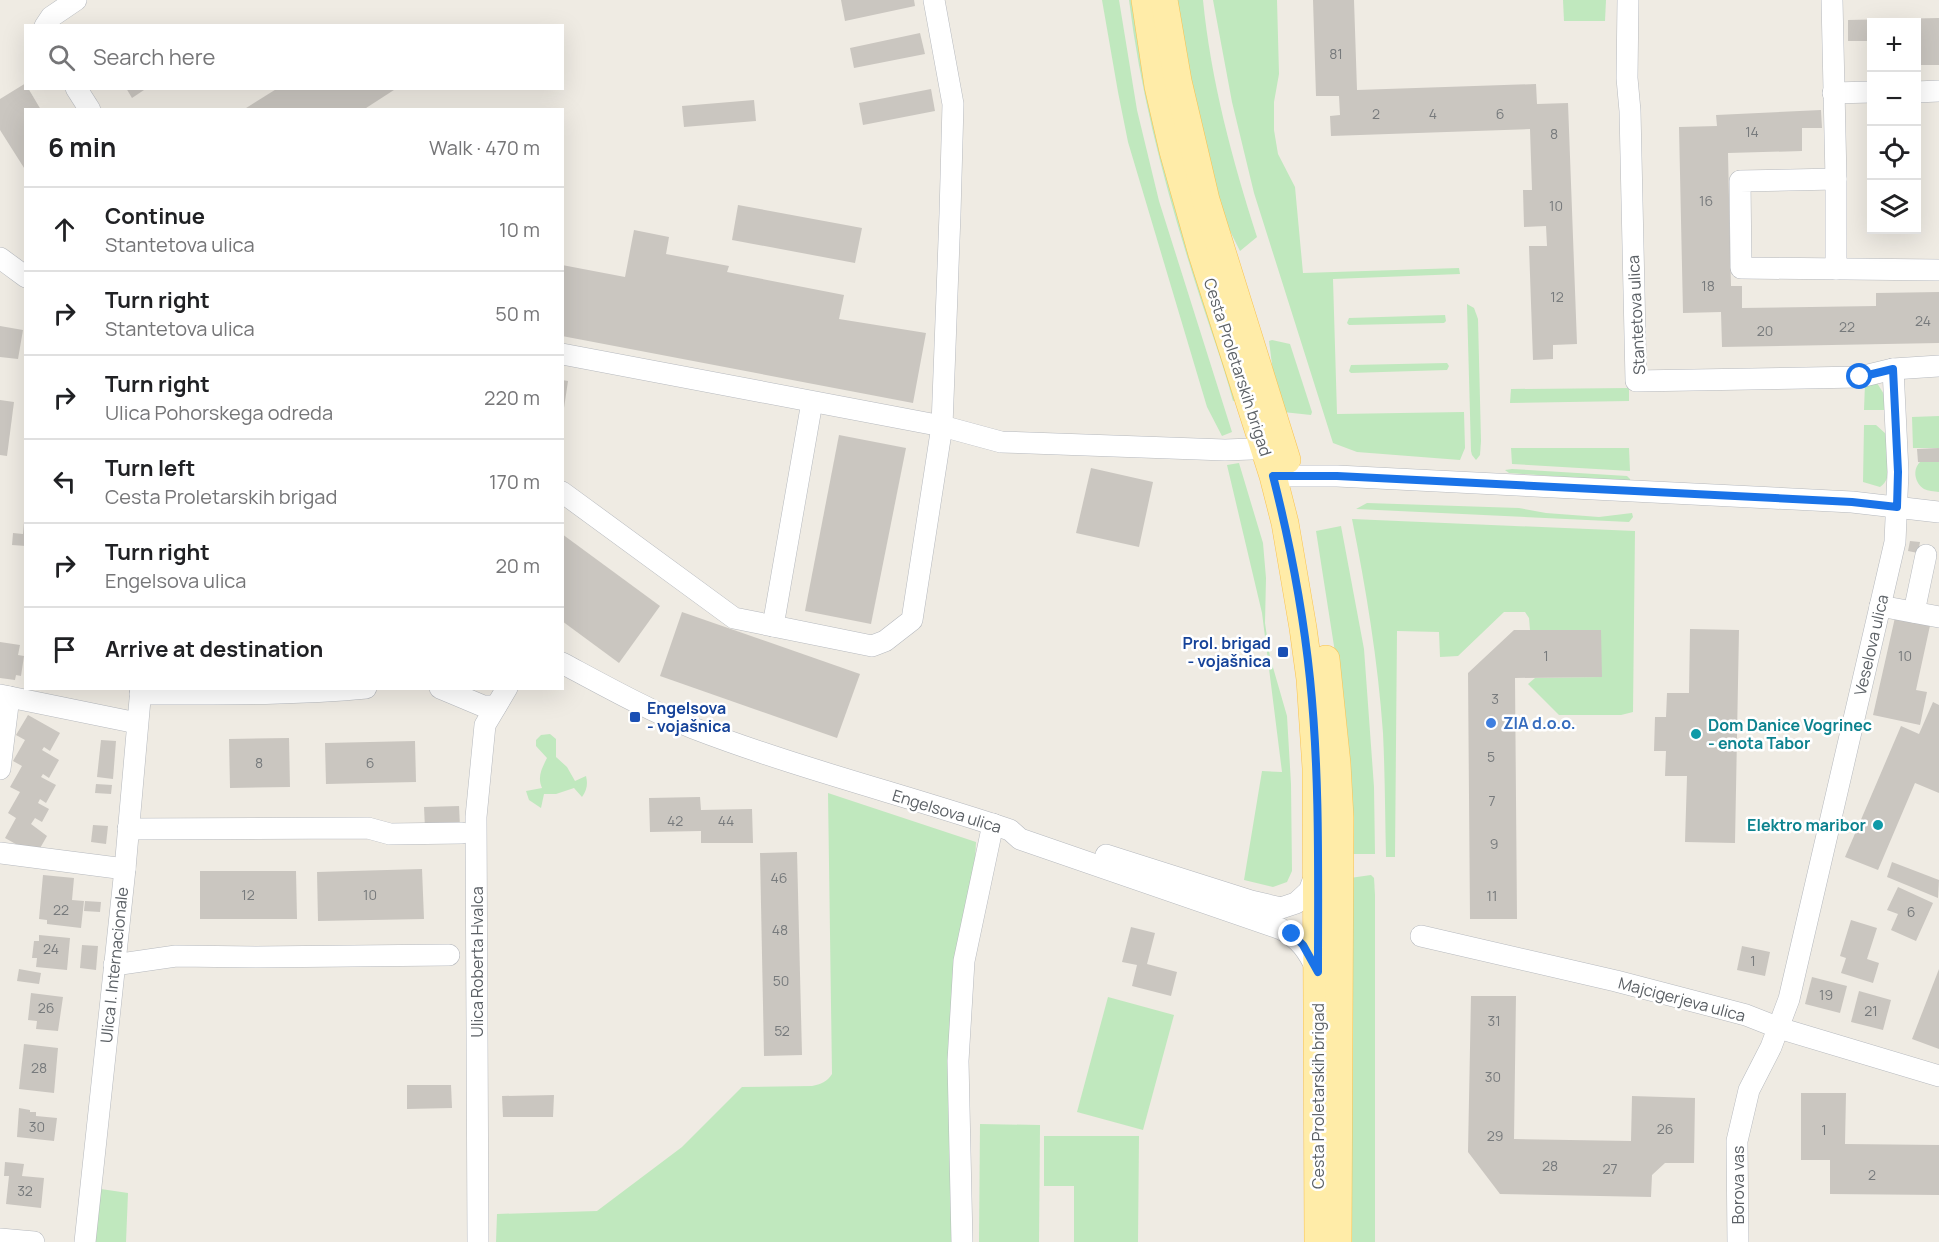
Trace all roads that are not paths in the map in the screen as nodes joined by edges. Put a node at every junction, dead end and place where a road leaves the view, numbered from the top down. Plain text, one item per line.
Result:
1 (76, 0) edge
2 (934, 0) edge
3 (1144, 0) edge
4 (1164, 0) edge
5 (1628, 0) edge
6 (1832, 0) edge
7 (46, 24) edge
8 (77, 90) edge
9 (1939, 91) edge
10 (1867, 92) edge
11 (1921, 92) edge
12 (1833, 93) junction
13 (89, 108) edge
14 (1836, 179) junction
15 (0, 258) edge
16 (1836, 269) junction
17 (1939, 270) edge
18 (24, 276) edge
19 (564, 354) edge
20 (1939, 366) edge
21 (1893, 369) junction
22 (812, 402) junction
23 (942, 426) junction
24 (1274, 448) junction
25 (1282, 476) junction
26 (564, 493) edge
27 (1897, 507) junction
28 (1939, 512) edge
29 (1926, 555) dead end
30 (1880, 606) junction
31 (1914, 612) junction
32 (1939, 617) edge
33 (773, 626) junction
34 (564, 664) edge
35 (351, 690) edge
36 (445, 690) edge
37 (140, 691) edge
38 (4, 696) edge
39 (502, 698) edge
40 (136, 723) junction
41 (0, 770) edge
42 (1001, 827) junction
43 (128, 829) junction
44 (462, 833) dead end
45 (0, 854) edge
46 (1318, 867) junction
47 (125, 869) junction
48 (1421, 936) dead end
49 (449, 955) dead end
50 (114, 965) junction
51 (1318, 972) junction
52 (1779, 1028) junction
53 (1939, 1076) edge
54 (0, 1239) edge
55 (34, 1242) edge
56 (85, 1242) edge
57 (478, 1242) edge
58 (962, 1242) edge
59 (1318, 1242) edge
60 (1338, 1242) edge
61 (1738, 1242) edge

1 - 7 street
2 - 23 street
3 - 24 main road, Cesta Proletarskih brigad
4 - 24 main road, Cesta Proletarskih brigad
5 - 21 street, Stantetova ulica
6 - 12 street
8 - 13 street
9 - 11 street
10 - 12 street
12 - 14 street
14 - 16 street
14 - 16 street
15 - 18 street
16 - 17 street
19 - 22 street
20 - 21 street, Stantetova ulica
21 - 27 street
22 - 23 street
22 - 33 street
23 - 24 street
23 - 33 street
24 - 25 main road, Cesta Proletarskih brigad
25 - 27 street
25 - 46 main road, Cesta Proletarskih brigad
25 - 60 main road, Cesta Proletarskih brigad
26 - 33 street
27 - 28 street
27 - 30 street, Veselova ulica
29 - 31 street
30 - 31 street
30 - 52 street, Veselova ulica
31 - 32 street
34 - 42 street, Engelsova ulica
35 - 37 street
36 - 39 street
37 - 40 street, Ulica I. Internacionale
38 - 40 street
38 - 41 street
39 - 57 street, Ulica Roberta Hvalca
40 - 43 street, Ulica I. Internacionale
42 - 46 street
42 - 51 street, Engelsova ulica
42 - 58 street
43 - 44 street
43 - 47 street, Ulica I. Internacionale
45 - 47 street
46 - 51 main road, Cesta Proletarskih brigad
47 - 50 street, Ulica I. Internacionale
48 - 52 street, Majcigerjeva ulica
49 - 50 street
50 - 56 street, Ulica I. Internacionale
51 - 59 main road, Cesta Proletarskih brigad
52 - 53 street, Majcigerjeva ulica
52 - 61 street, Borova vas
54 - 55 street

